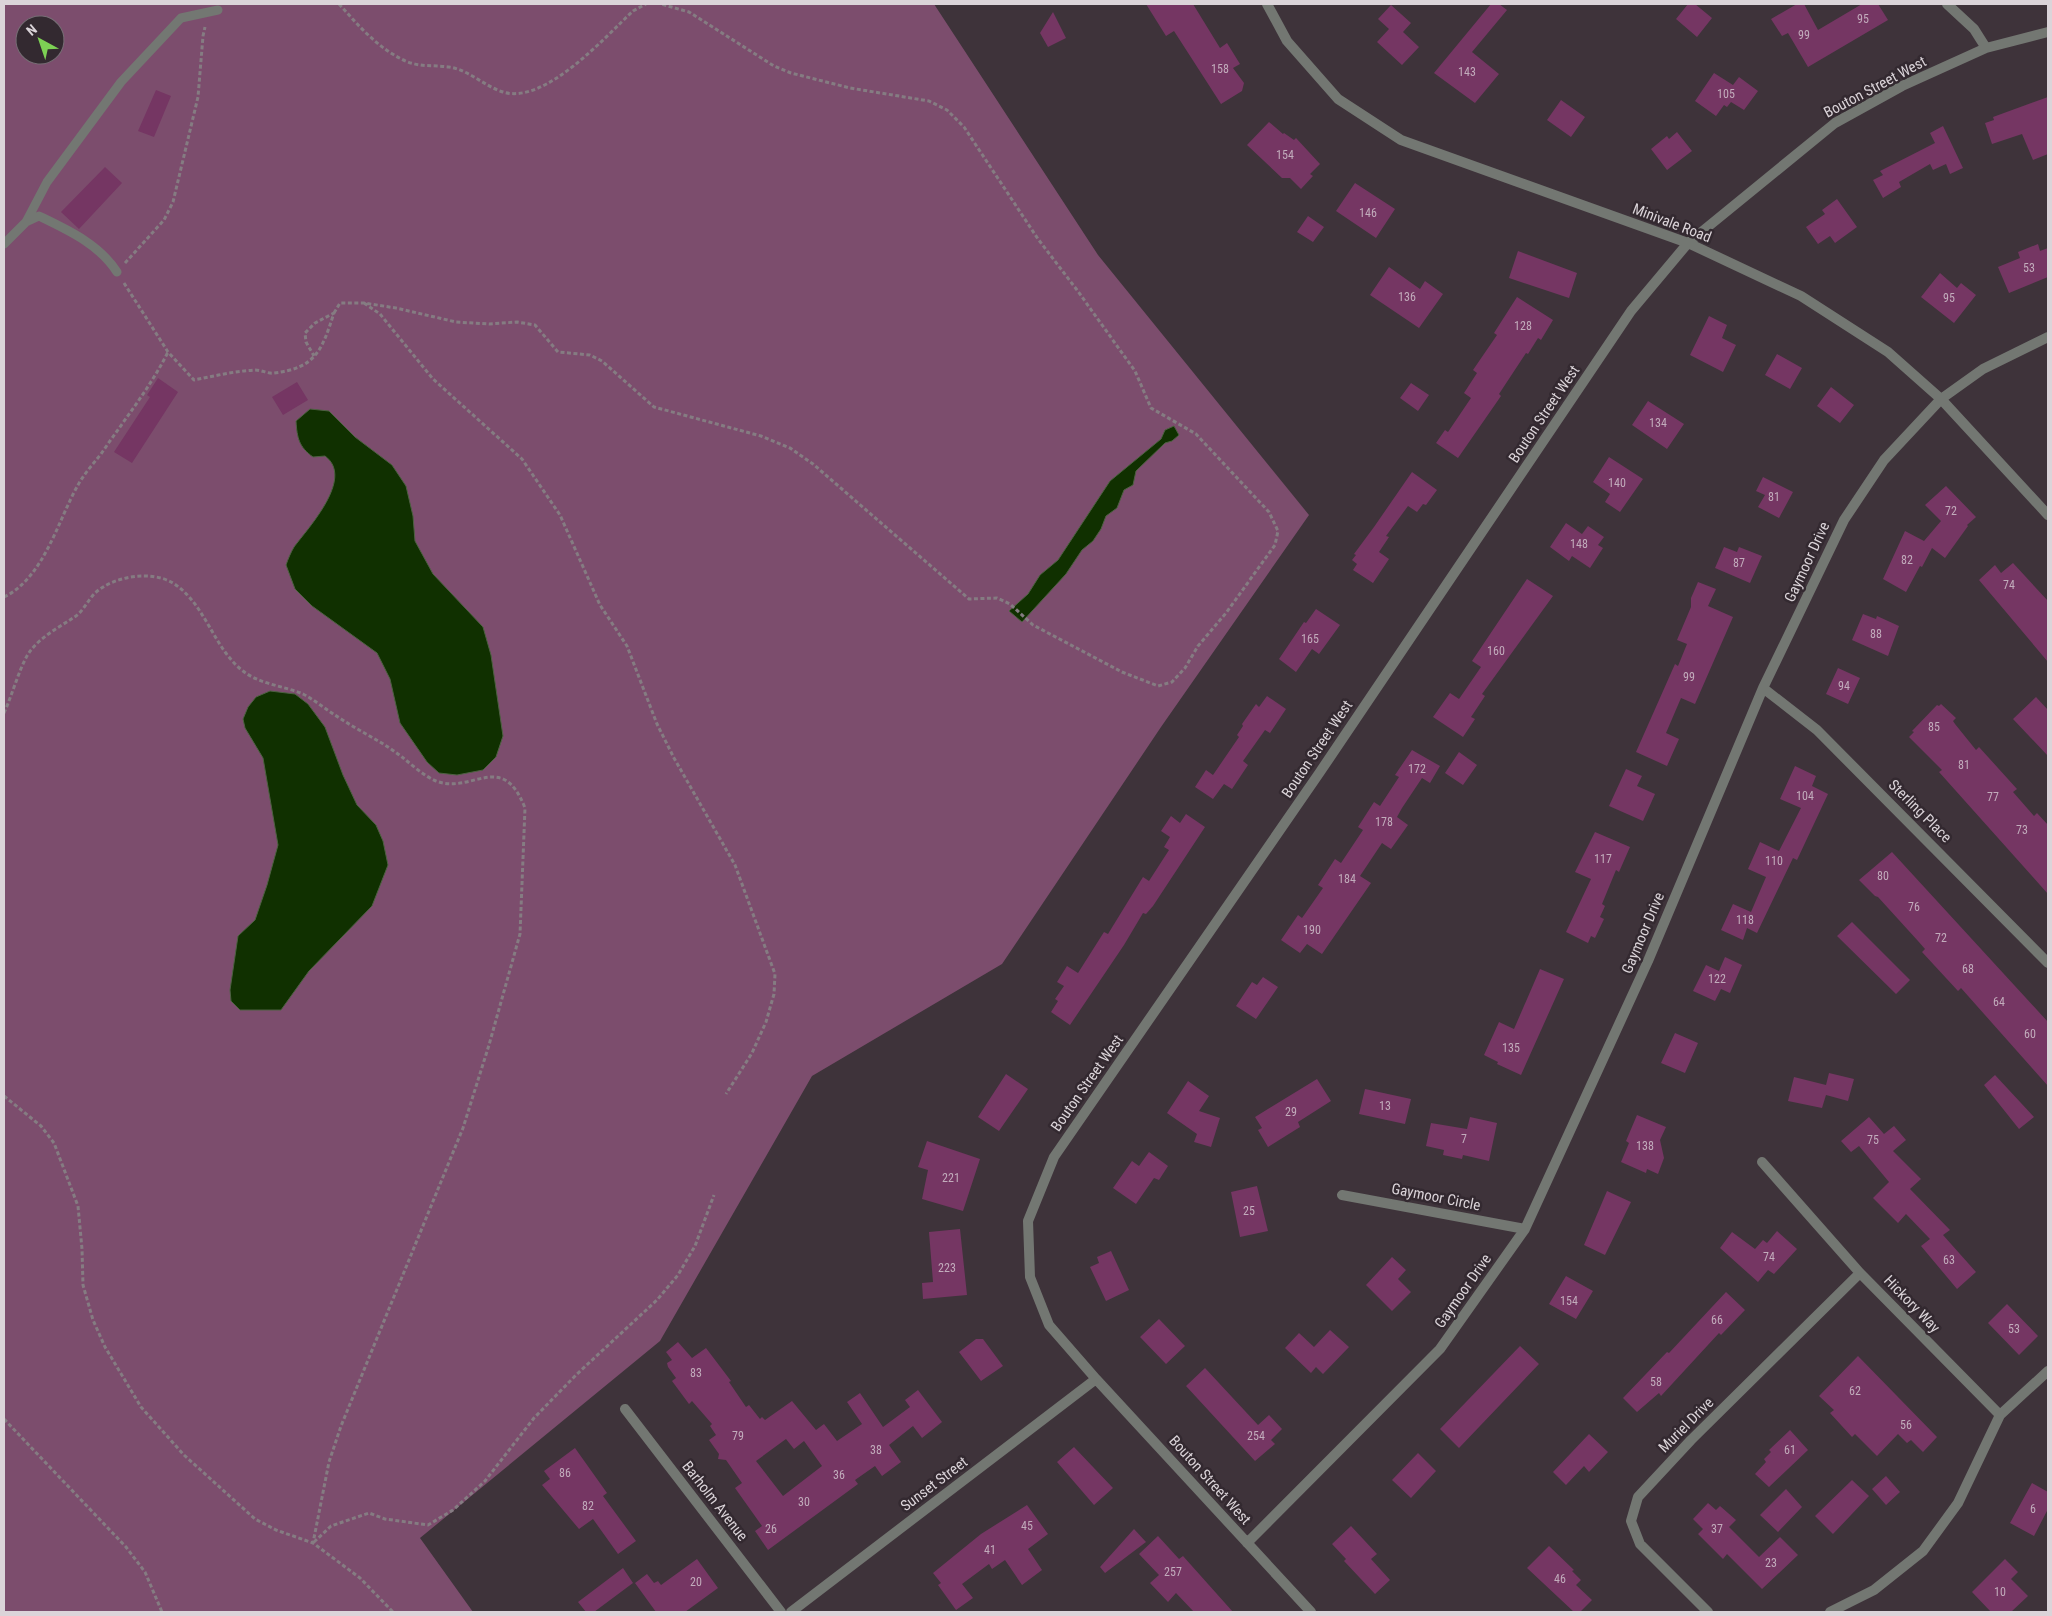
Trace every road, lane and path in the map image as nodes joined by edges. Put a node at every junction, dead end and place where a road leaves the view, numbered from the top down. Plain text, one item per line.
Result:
1 (338, 4) edge
2 (646, 4) edge
3 (661, 4) edge
4 (1267, 4) edge
5 (1947, 4) edge
6 (218, 10) joint
7 (2048, 32) edge
8 (1986, 48) junction
9 (26, 222) junction
10 (1688, 243) junction
11 (4, 244) edge
12 (117, 272) junction
13 (364, 303) junction
14 (334, 313) junction
15 (2048, 337) edge
16 (168, 352) junction
17 (314, 356) junction
18 (1941, 399) junction
19 (2048, 515) edge
20 (4, 597) edge
21 (1764, 688) junction
22 (4, 712) edge
23 (2048, 963) edge
24 (726, 1094) dead end
25 (4, 1096) edge
26 (1762, 1162) dead end
27 (1342, 1195) dead end
28 (714, 1196) dead end
29 (1525, 1229) junction
30 (1860, 1273) junction
31 (2048, 1371) edge
32 (1096, 1379) junction
33 (625, 1409) dead end
34 (2000, 1415) junction
35 (4, 1419) edge
36 (313, 1543) junction
37 (1247, 1543) junction
38 (162, 1612) edge
39 (392, 1612) edge
40 (781, 1612) edge
41 (791, 1612) edge
42 (1311, 1612) edge
43 (1708, 1612) edge
44 (1830, 1612) edge

1 - 2 path
3 - 13 path
4 - 10 street, Minivale Road
5 - 8 street
6 - 9 lane
6 - 12 path
7 - 8 street, Bouton Street West
8 - 10 street, Bouton Street West
9 - 11 lane
9 - 12 lane
10 - 18 street, Minivale Road
10 - 32 street, Bouton Street West
12 - 16 path
13 - 14 path
13 - 24 path
14 - 17 path
14 - 17 path
15 - 18 street, Gaymoor Drive
16 - 17 path
16 - 20 path
18 - 19 street, Minivale Road
18 - 21 street, Gaymoor Drive
21 - 23 street, Sterling Place
21 - 29 street, Gaymoor Drive
22 - 36 path
25 - 36 path
26 - 30 street, Hickory Way
27 - 29 street, Gaymoor Circle
28 - 36 path
29 - 37 street, Gaymoor Drive
30 - 34 street, Hickory Way
30 - 43 street, Muriel Drive
31 - 34 street
32 - 37 street, Bouton Street West
32 - 41 street, Sunset Street
33 - 40 street, Barholm Avenue
34 - 44 street
35 - 38 path
36 - 39 path
37 - 42 street, Bouton Street West

